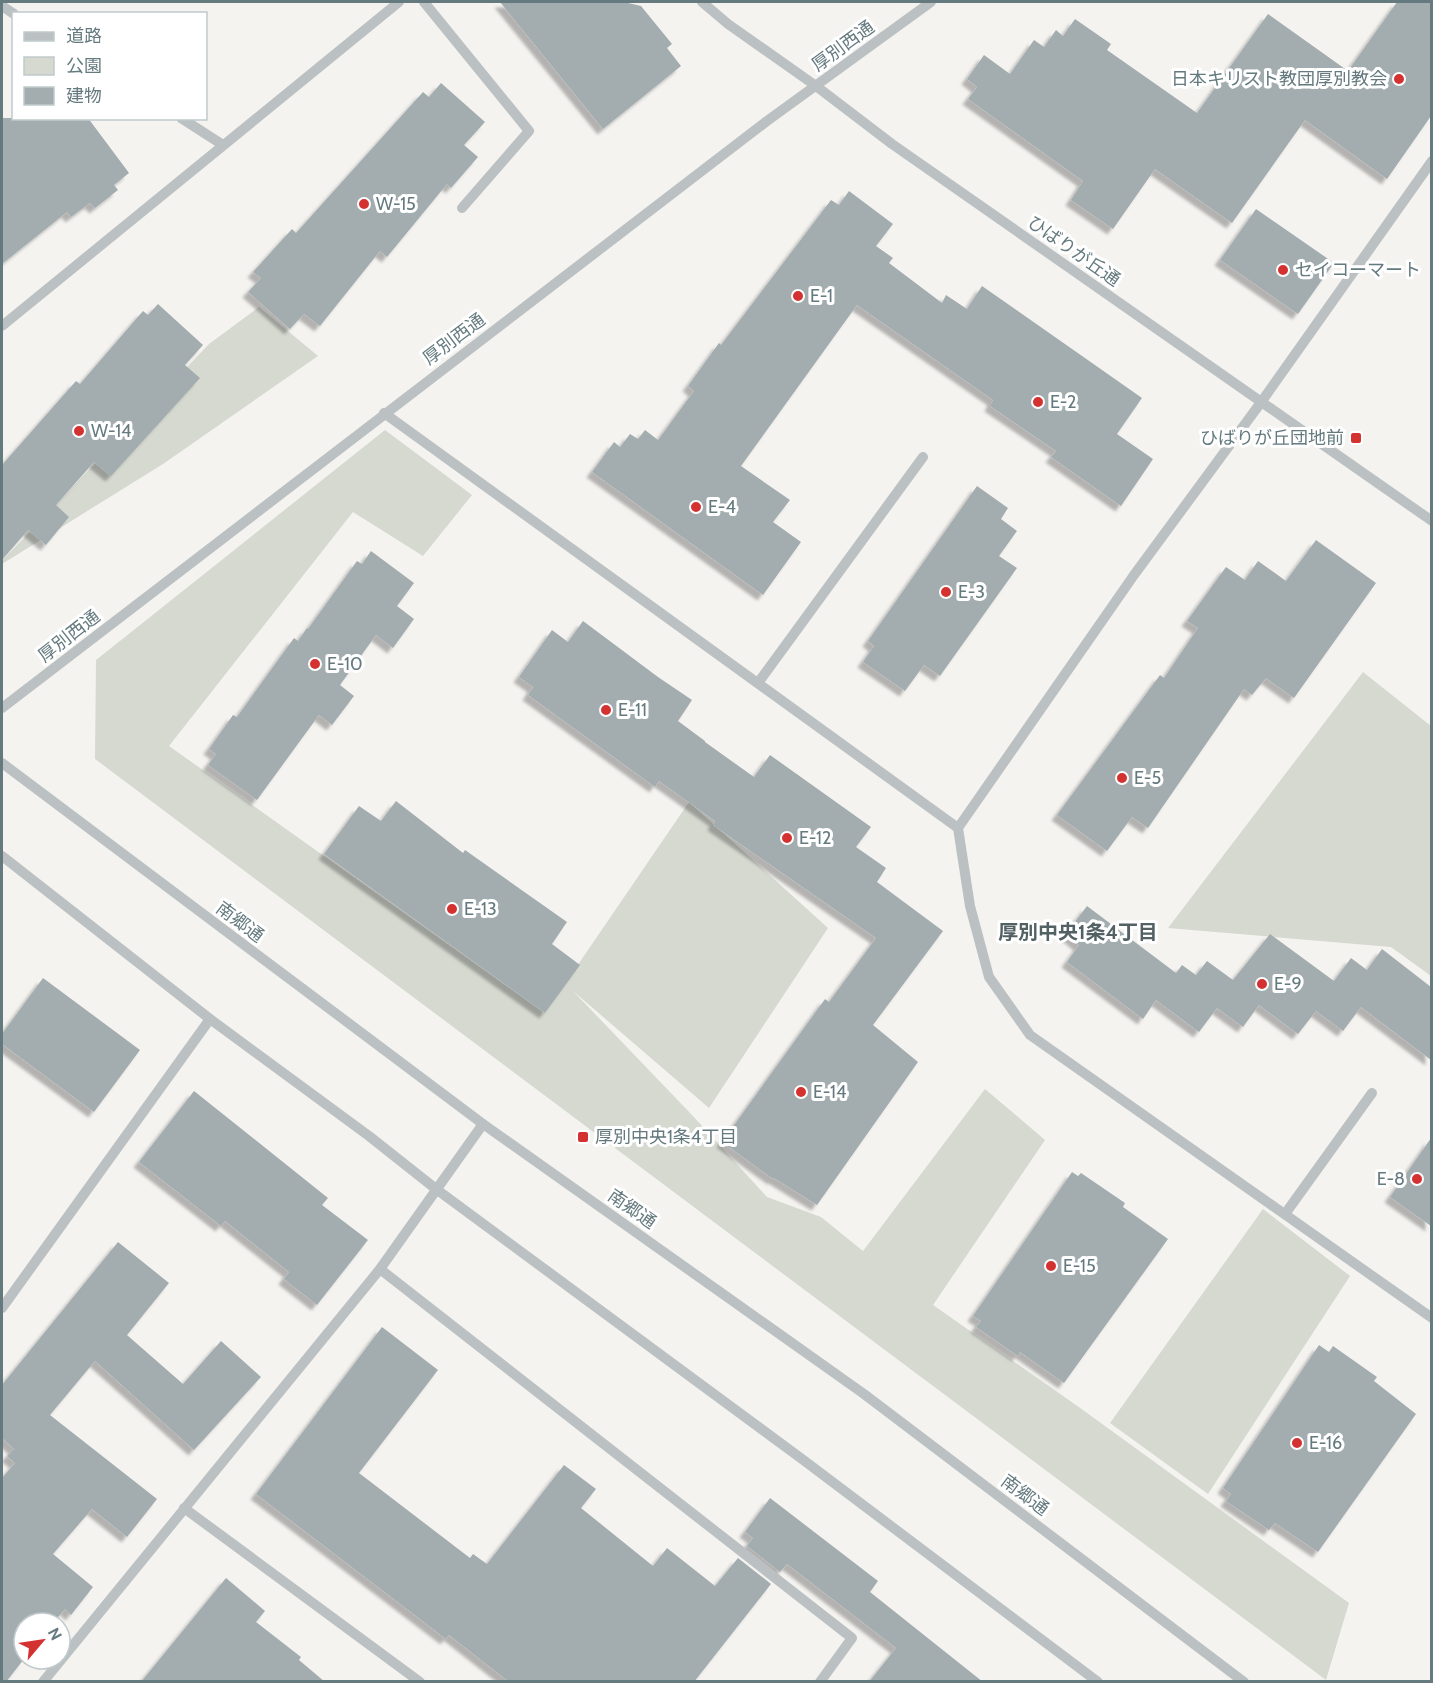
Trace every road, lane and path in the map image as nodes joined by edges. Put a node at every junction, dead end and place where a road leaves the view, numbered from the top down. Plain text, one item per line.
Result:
1 (399, 2) edge
2 (424, 2) edge
3 (702, 2) edge
4 (931, 2) edge
5 (816, 86) junction
6 (184, 120) edge
7 (223, 145) junction
8 (1431, 161) edge
9 (462, 208) dead end
10 (2, 326) edge
11 (1262, 401) junction
12 (384, 413) junction
13 (923, 457) dead end
14 (1431, 521) edge
15 (758, 683) junction
16 (2, 708) edge
17 (2, 763) edge
18 (958, 828) junction
19 (2, 856) edge
20 (210, 1019) junction
21 (1372, 1093) dead end
22 (483, 1124) junction
23 (436, 1189) junction
24 (1285, 1214) junction
25 (380, 1269) junction
26 (2, 1308) edge
27 (1431, 1318) edge
28 (184, 1508) junction
29 (43, 1682) edge
30 (420, 1682) edge
31 (820, 1682) edge
32 (1098, 1682) edge
33 (1244, 1682) edge

1 - 7 street
2 - 9 street
3 - 5 street, ひばりが丘通
4 - 5 street, 厚別西通
5 - 11 street, ひばりが丘通
5 - 12 street, 厚別西通
6 - 7 street
7 - 10 street
8 - 11 street
11 - 14 street, ひばりが丘通
11 - 18 street
12 - 15 street
12 - 16 street, 厚別西通
13 - 15 street
15 - 18 street
17 - 22 street, 南郷通
18 - 24 street
19 - 20 street
20 - 23 street
20 - 26 street
21 - 24 street
22 - 23 street
22 - 33 street, 南郷通
23 - 25 street
23 - 32 street
24 - 27 street
25 - 28 street
25 - 31 street
28 - 29 street
28 - 30 street

